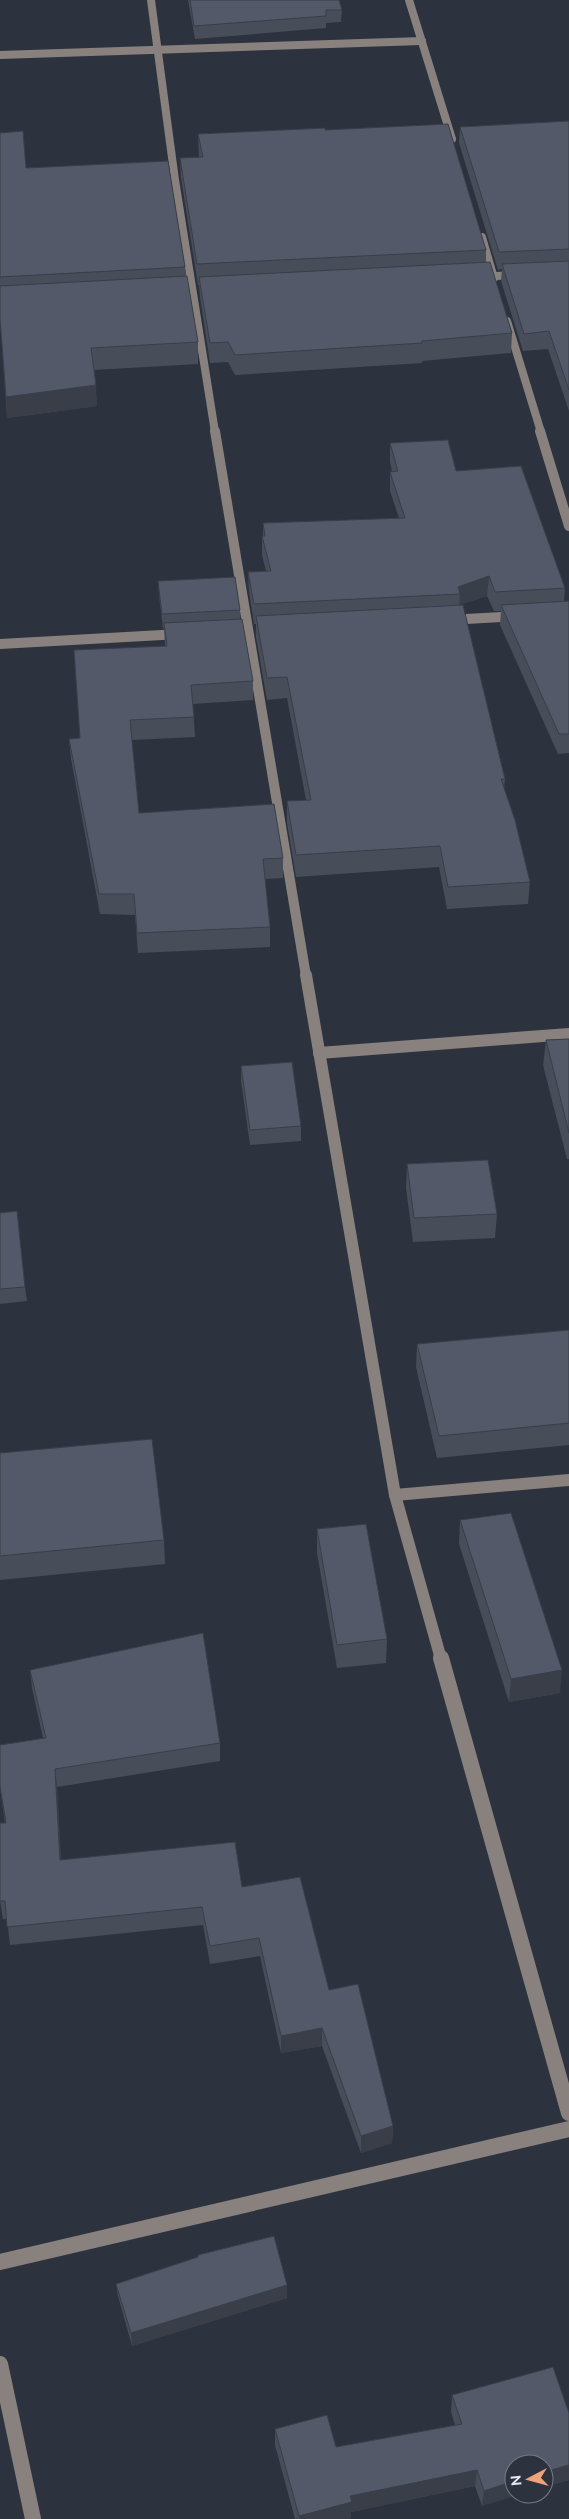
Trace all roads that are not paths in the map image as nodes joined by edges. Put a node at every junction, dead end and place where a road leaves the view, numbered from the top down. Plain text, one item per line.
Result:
1 (150, 0) edge
2 (410, 0) edge
3 (422, 41) junction
4 (158, 50) junction
5 (0, 55) edge
6 (453, 145) edge
7 (479, 229) edge
8 (531, 274) edge
9 (494, 276) junction
10 (464, 278) edge
11 (496, 286) edge
12 (505, 313) edge
13 (569, 526) edge
14 (530, 616) edge
15 (442, 620) edge
16 (188, 634) edge
17 (0, 644) edge
18 (569, 1034) edge
19 (319, 1053) junction
20 (569, 1480) edge
21 (395, 1495) junction
22 (569, 2113) edge
23 (569, 2129) edge
24 (0, 2262) edge
25 (0, 2364) edge
26 (33, 2519) edge

1 - 4 street
2 - 3 street
3 - 4 street
3 - 6 street
4 - 5 street
4 - 19 street
7 - 9 street
8 - 9 street
9 - 10 street
9 - 11 street
12 - 13 street
14 - 15 street
16 - 17 street
18 - 19 street
19 - 21 street
20 - 21 street
21 - 22 street
23 - 24 street
25 - 26 street

